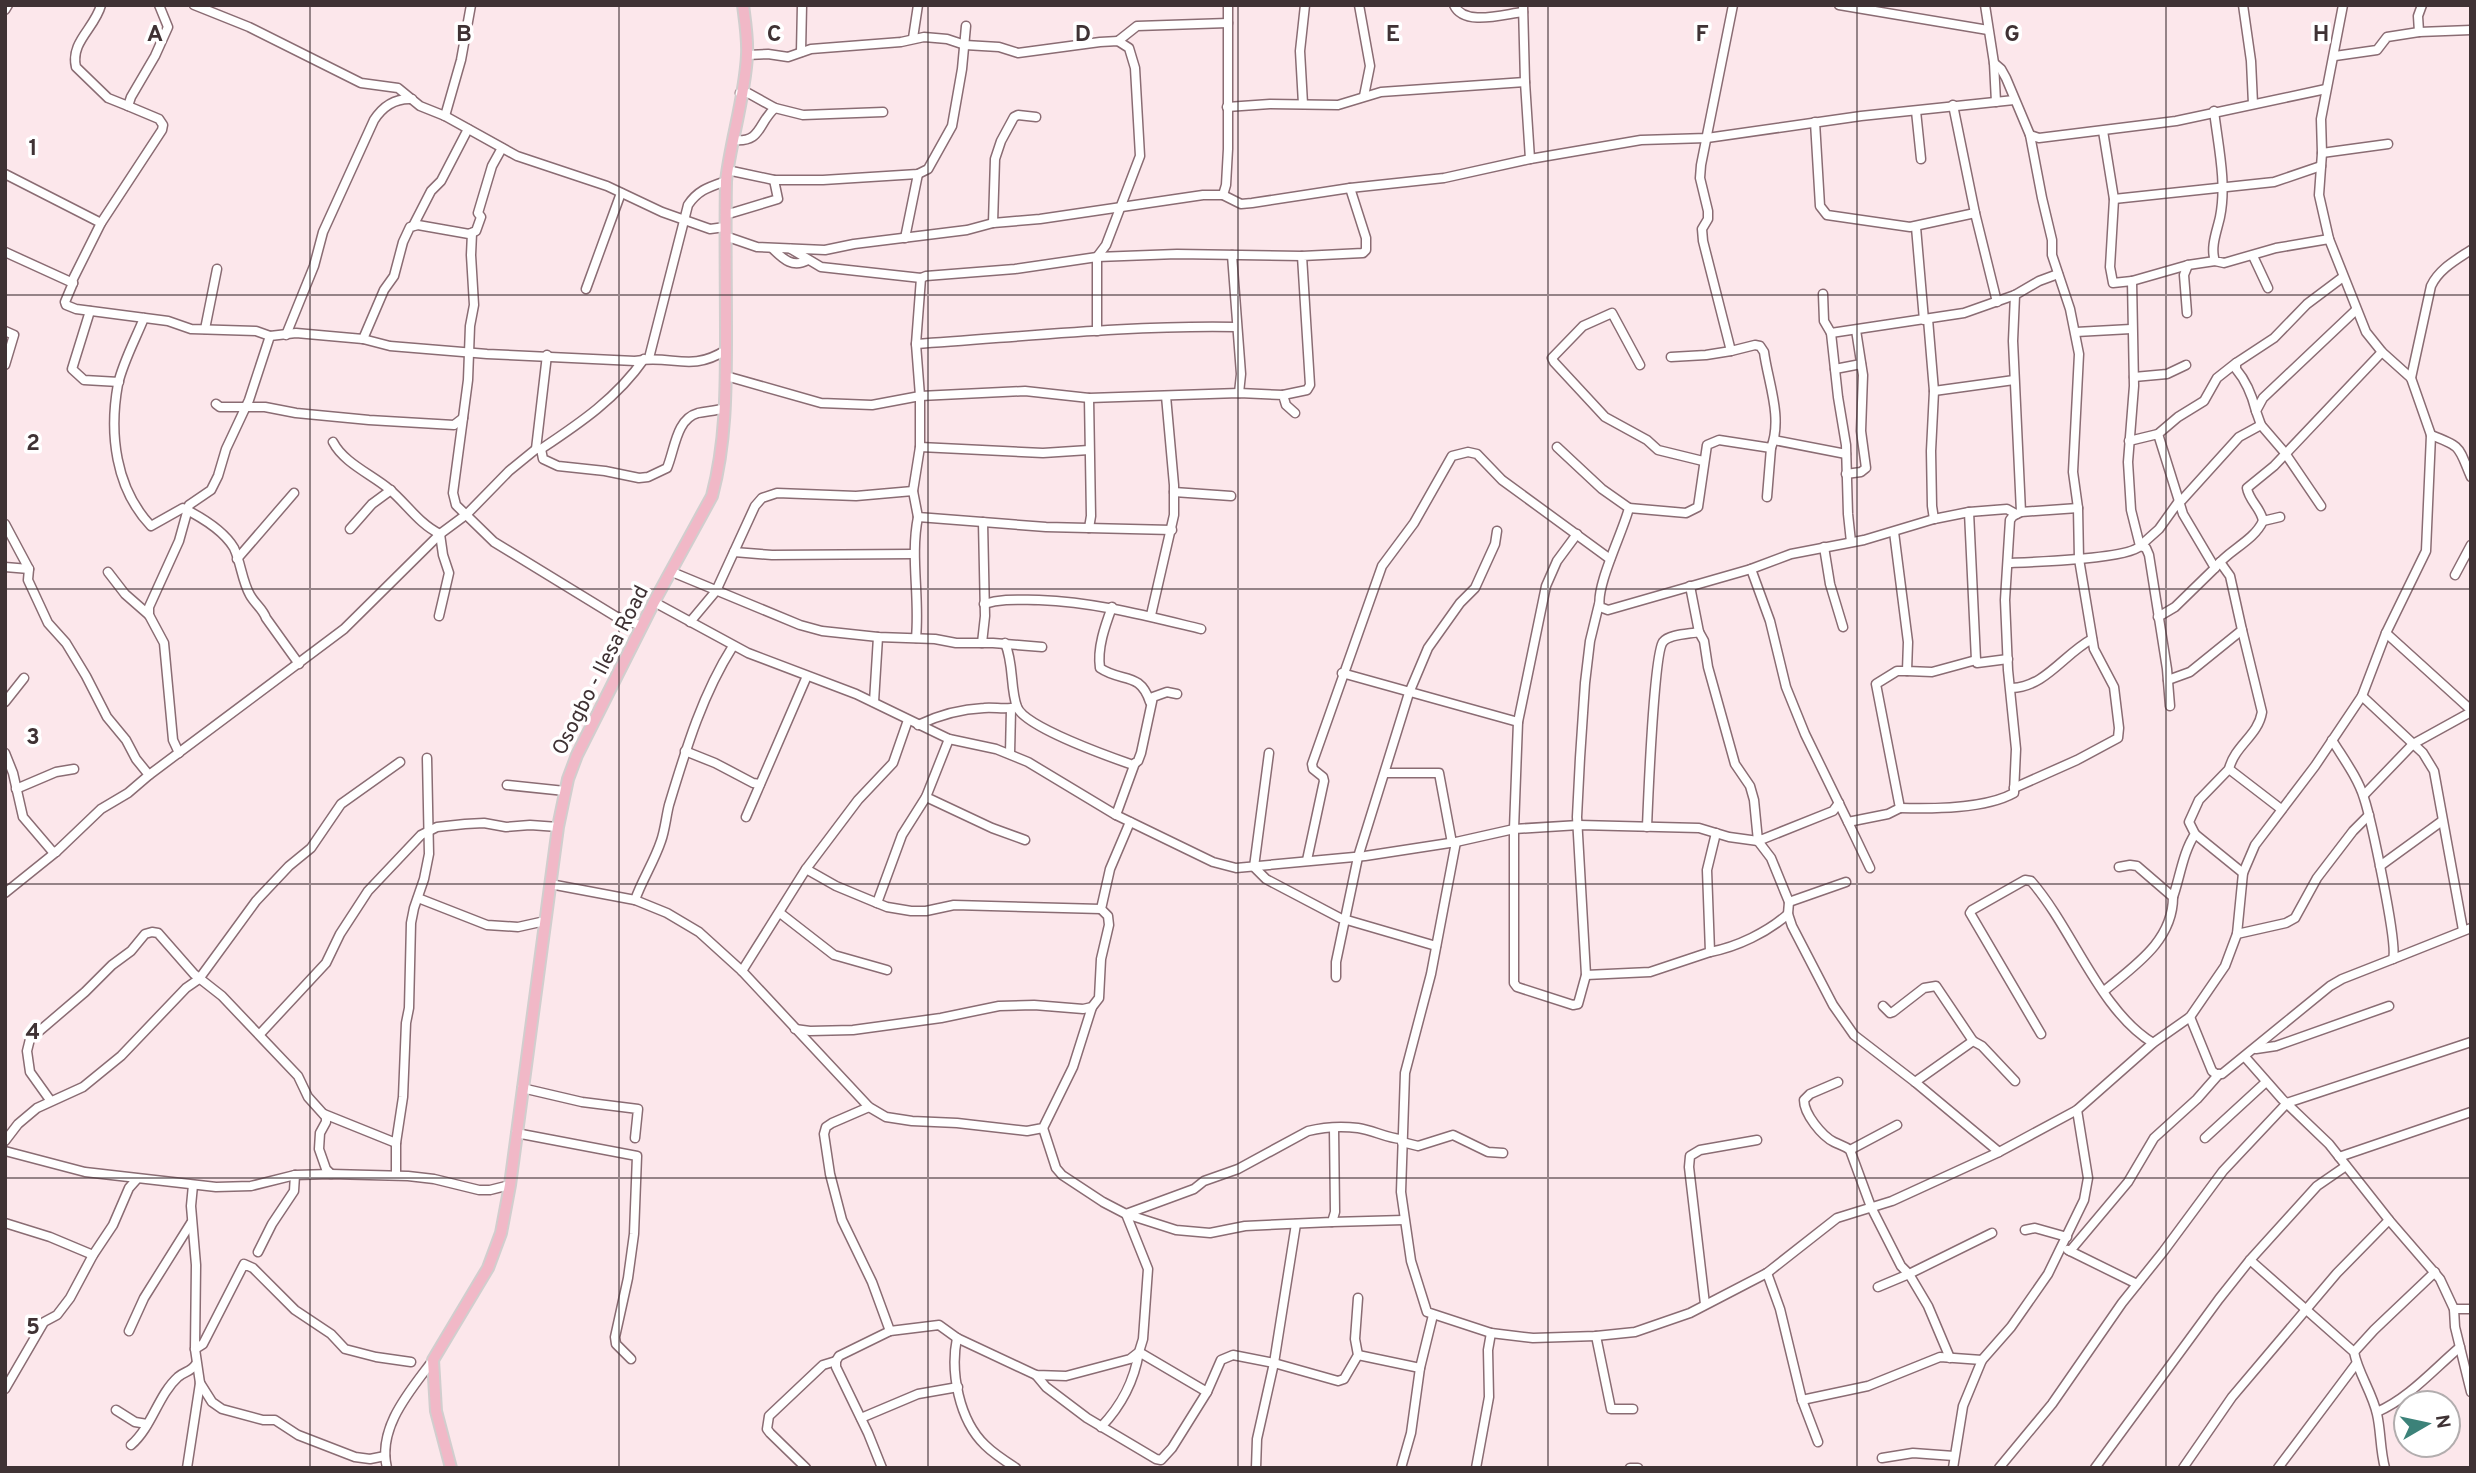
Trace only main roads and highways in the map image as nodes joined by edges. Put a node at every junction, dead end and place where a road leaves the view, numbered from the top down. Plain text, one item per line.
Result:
1 (743, 5) edge
2 (451, 1468) edge

1 - 2 main road, Osogbo - Ilesa Road

